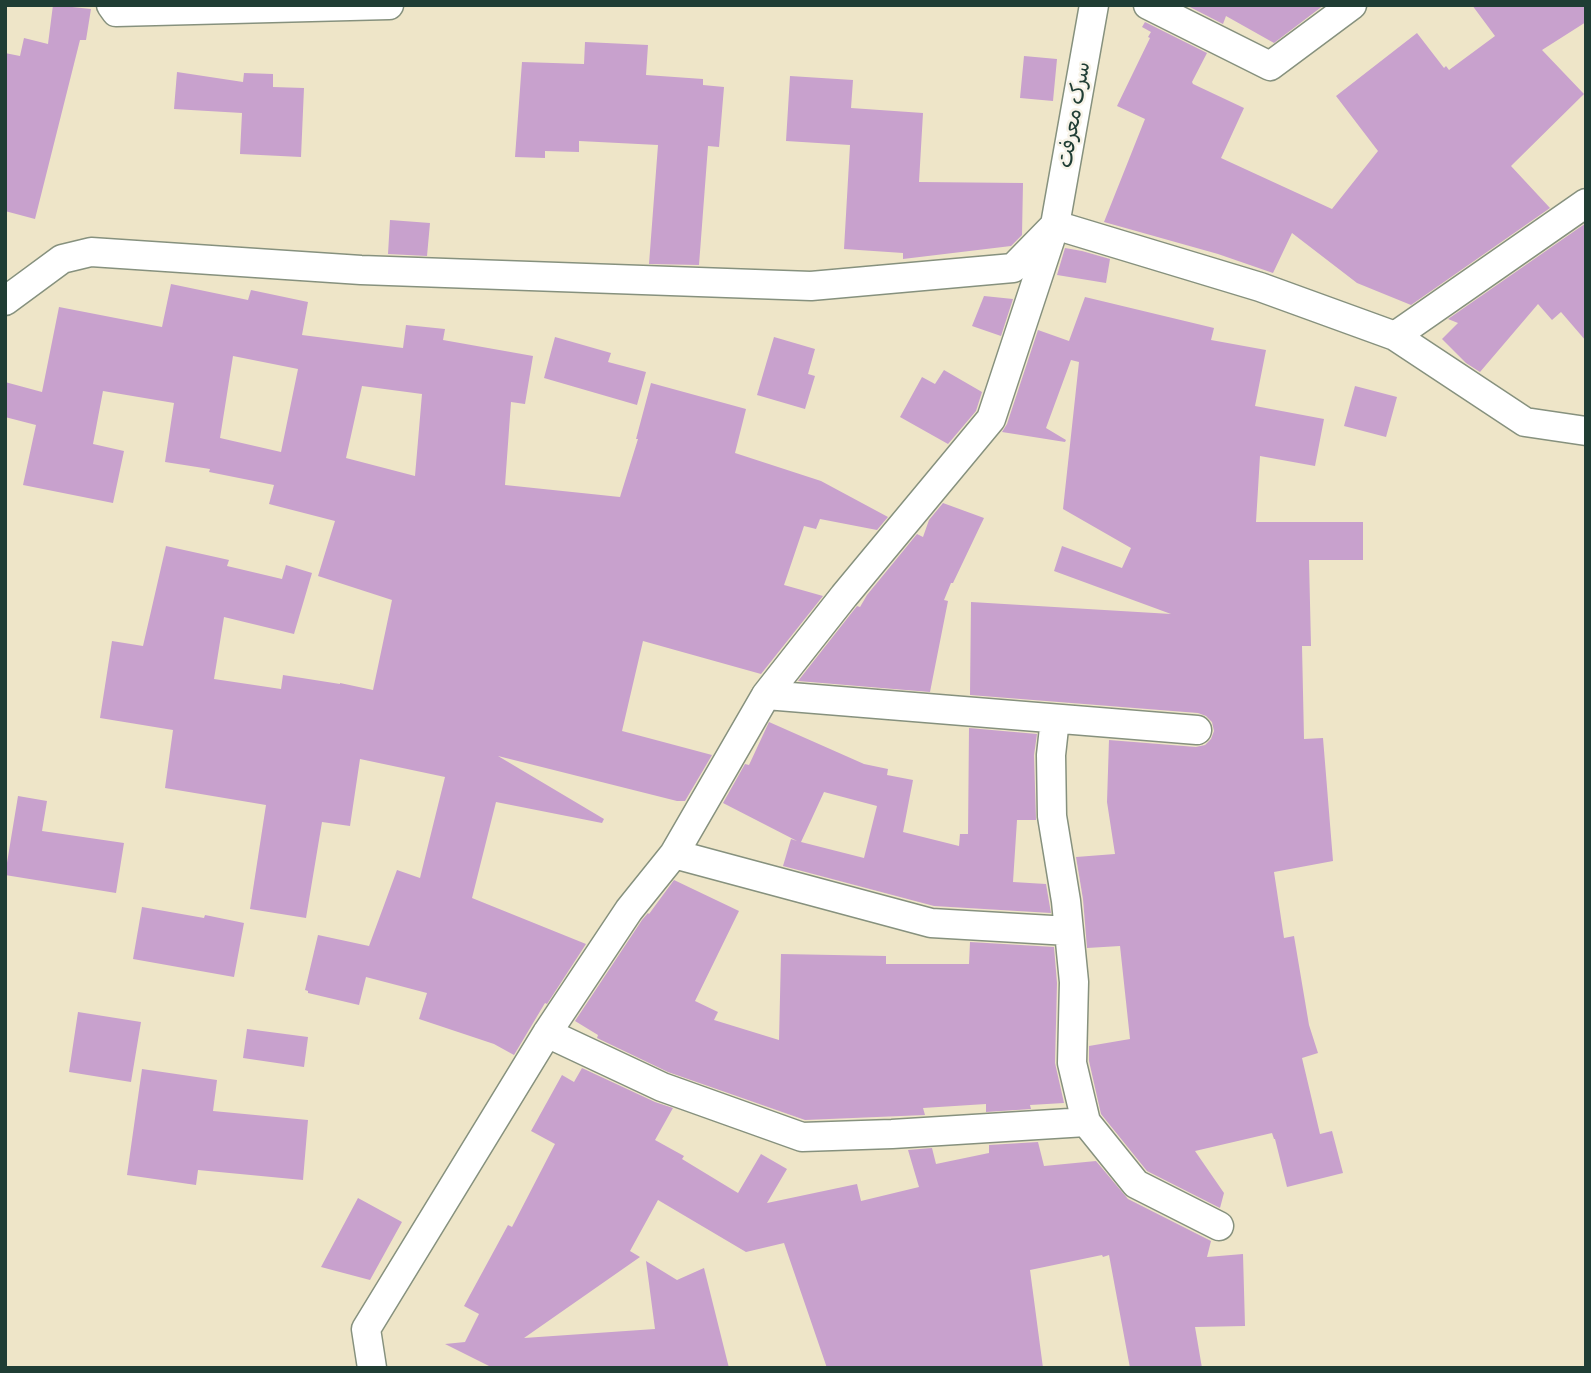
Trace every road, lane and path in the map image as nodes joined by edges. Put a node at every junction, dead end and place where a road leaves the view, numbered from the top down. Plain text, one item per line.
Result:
1 (111, 5) edge
2 (388, 5) edge
3 (1094, 5) edge
4 (1352, 5) edge
5 (1150, 6) edge
6 (1586, 203) edge
7 (1055, 225) junction
8 (5, 301) edge
9 (1395, 336) junction
10 (1586, 431) edge
11 (766, 695) junction
12 (1055, 719) junction
13 (1197, 730) dead end
14 (674, 853) junction
15 (1069, 931) junction
16 (547, 1033) junction
17 (1086, 1122) junction
18 (1219, 1226) dead end
19 (372, 1368) edge

1 - 2 street
3 - 7 street, سرک معرفت
4 - 5 street
6 - 9 street
7 - 8 street
7 - 9 street
7 - 11 street, سرک معرفت
9 - 10 street
11 - 12 street
11 - 14 street, سرک معرفت
12 - 13 street
12 - 15 street
14 - 15 street
14 - 16 street, سرک معرفت
15 - 17 street
16 - 17 street
16 - 19 street, سرک معرفت
17 - 18 street

